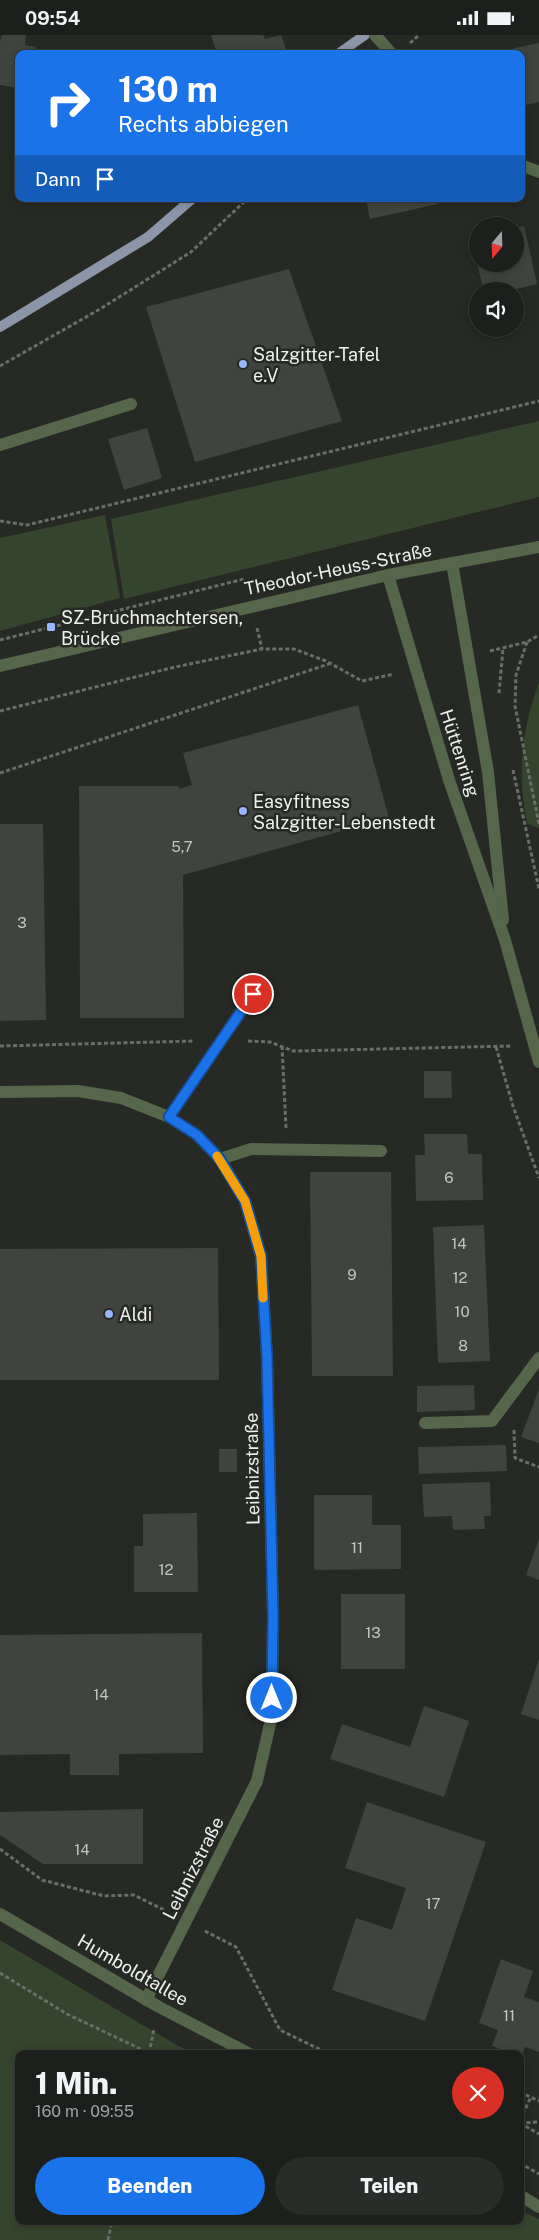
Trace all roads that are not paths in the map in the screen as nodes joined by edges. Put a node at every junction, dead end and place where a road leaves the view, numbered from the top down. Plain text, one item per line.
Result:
1 (375, 35) edge
2 (388, 50) edge
3 (525, 167) edge
4 (539, 172) edge
5 (131, 404) dead end
6 (0, 445) edge
7 (539, 547) edge
8 (452, 563) junction
9 (388, 575) junction
10 (0, 666) edge
11 (505, 940) junction
12 (253, 994) dead end
13 (539, 1062) edge
14 (0, 1092) edge
15 (169, 1117) junction
16 (381, 1151) dead end
17 (220, 1159) junction
18 (539, 1358) edge
19 (426, 1423) dead end
20 (0, 1914) edge
21 (146, 2000) junction
22 (242, 2050) edge
23 (524, 2198) edge
24 (539, 2207) edge

1 - 2 street
3 - 4 street
5 - 6 street
7 - 8 street, Theodor-Heuss-Straße
8 - 9 street, Theodor-Heuss-Straße
8 - 11 street, Hüttenring
9 - 10 street, Theodor-Heuss-Straße
9 - 11 street, Hüttenring
11 - 13 street, Hüttenring
12 - 15 street
14 - 15 street, Leibnizstraße
15 - 17 street, Leibnizstraße
16 - 17 street
17 - 21 street, Leibnizstraße
18 - 19 street
20 - 21 street, Humboldtallee
21 - 22 street, Humboldtallee
23 - 24 street

